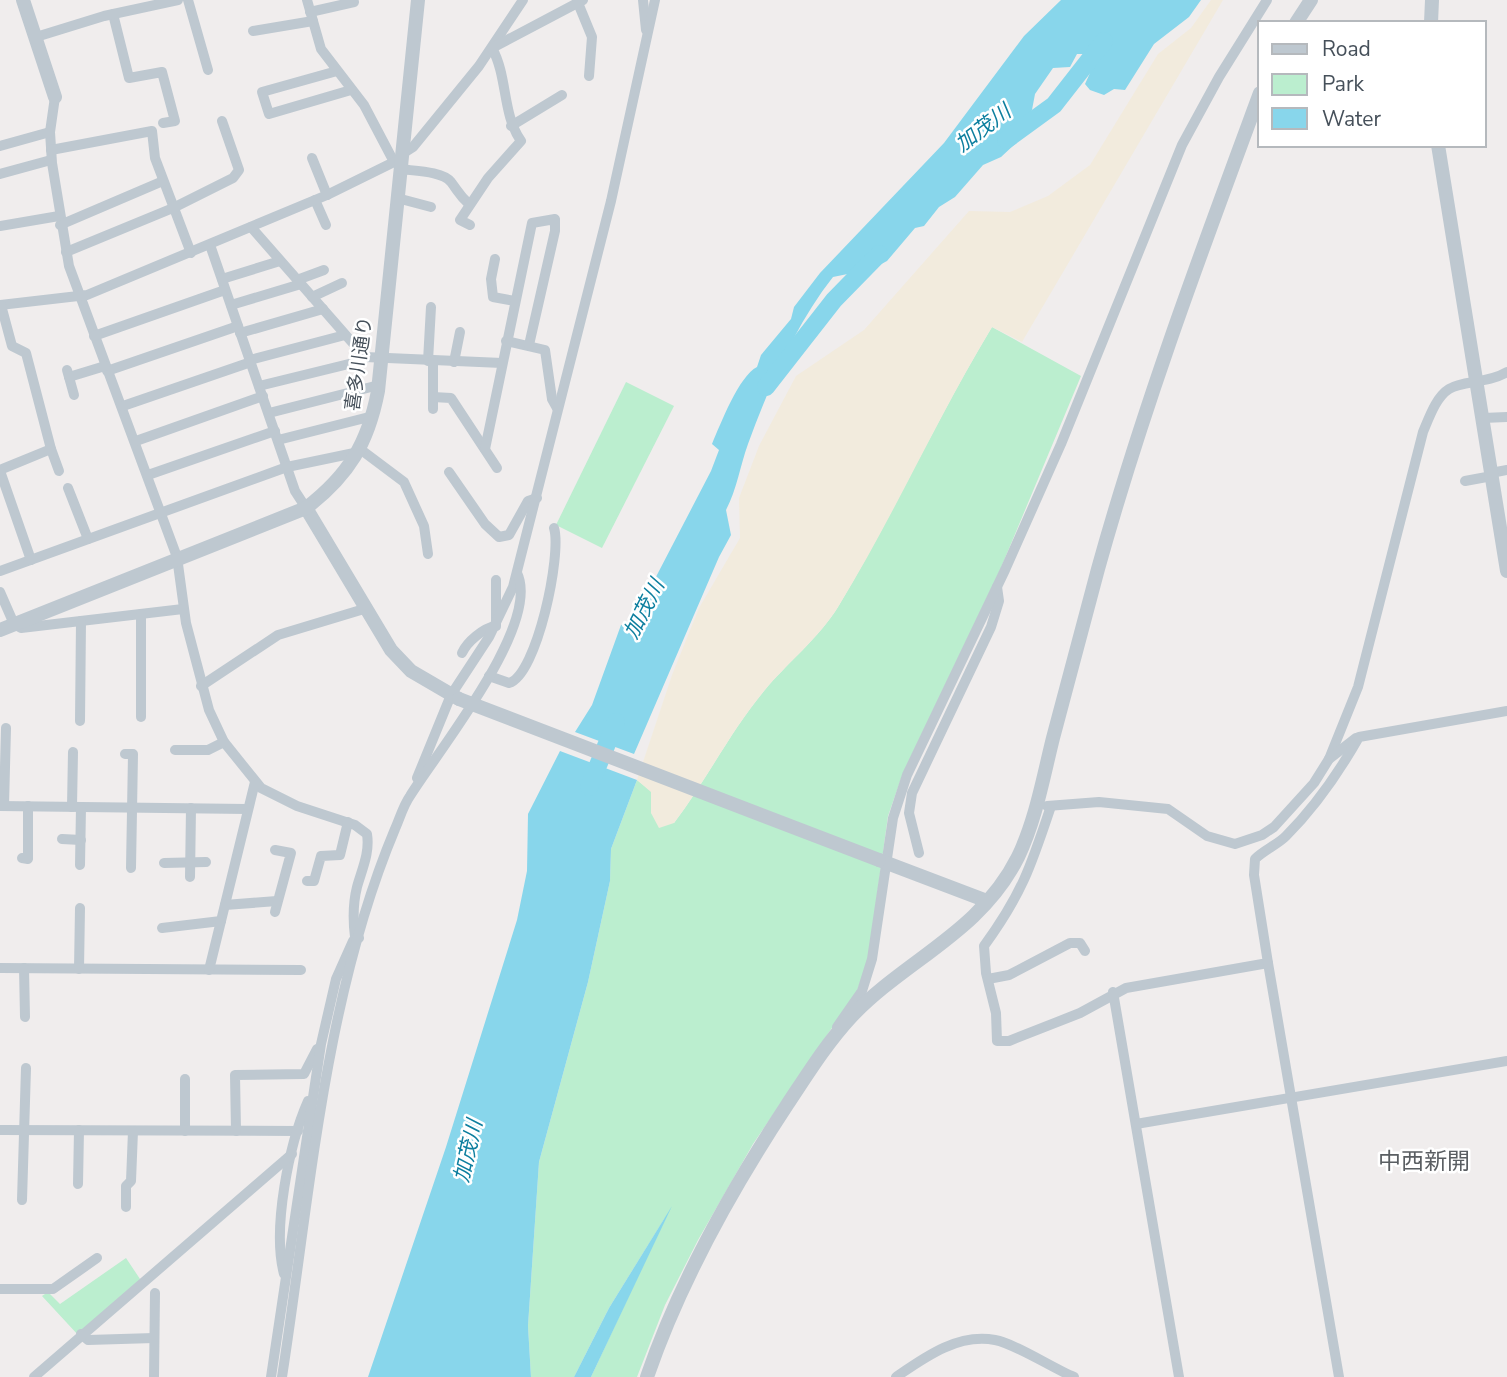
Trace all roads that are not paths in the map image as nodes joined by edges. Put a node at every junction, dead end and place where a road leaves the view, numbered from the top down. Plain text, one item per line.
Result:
1 (23, 0) edge
2 (177, 0) edge
3 (188, 0) edge
4 (307, 0) edge
5 (418, 0) edge
6 (523, 0) edge
7 (643, 0) edge
8 (655, 0) edge
9 (1267, 0) edge
10 (1311, 0) edge
11 (1432, 0) edge
12 (580, 1) edge
13 (354, 2) dead end
14 (113, 14) junction
15 (311, 16) junction
16 (1297, 21) edge
17 (1431, 21) edge
18 (253, 31) dead end
19 (36, 37) junction
20 (648, 43) junction
21 (492, 48) junction
22 (208, 70) dead end
23 (337, 71) junction
24 (589, 76) dead end
25 (351, 90) junction
26 (562, 95) dead end
27 (55, 97) joint
28 (1258, 99) edge
29 (222, 121) dead end
30 (163, 123) dead end
31 (511, 125) junction
32 (50, 132) junction
33 (0, 146) edge
34 (1438, 147) edge
35 (51, 155) junction
36 (312, 158) dead end
37 (399, 162) junction
38 (0, 174) edge
39 (163, 181) junction
40 (327, 195) junction
41 (397, 198) junction
42 (315, 200) junction
43 (469, 204) junction
44 (431, 207) dead end
45 (173, 208) junction
46 (60, 220) junction
47 (326, 225) dead end
48 (470, 225) dead end
49 (0, 226) edge
50 (251, 227) junction
51 (210, 245) junction
52 (66, 252) junction
53 (191, 253) junction
54 (495, 259) dead end
55 (281, 261) junction
56 (324, 270) dead end
57 (299, 282) junction
58 (224, 284) junction
59 (342, 284) dead end
60 (312, 297) junction
61 (80, 298) junction
62 (514, 301) junction
63 (1, 305) edge
64 (231, 305) junction
65 (431, 307) dead end
66 (323, 309) junction
67 (239, 329) junction
68 (460, 332) dead end
69 (345, 335) junction
70 (94, 336) junction
71 (506, 341) junction
72 (529, 345) junction
73 (365, 357) junction
74 (381, 359) junction
75 (250, 361) junction
76 (430, 361) junction
77 (454, 362) junction
78 (502, 363) junction
79 (106, 369) junction
80 (1507, 372) edge
81 (1477, 384) junction
82 (379, 385) junction
83 (261, 391) junction
84 (74, 394) dead end
85 (433, 397) junction
86 (123, 406) junction
87 (557, 408) junction
88 (433, 410) dead end
89 (269, 413) junction
90 (373, 416) junction
91 (1507, 417) edge
92 (1483, 418) junction
93 (276, 435) junction
94 (136, 441) junction
95 (51, 449) junction
96 (485, 449) junction
97 (360, 450) junction
98 (287, 467) junction
99 (497, 468) dead end
100 (0, 470) edge
101 (1507, 470) edge
102 (59, 471) dead end
103 (449, 472) dead end
104 (148, 475) junction
105 (1492, 475) junction
106 (1465, 481) dead end
107 (68, 488) dead end
108 (537, 498) junction
109 (306, 508) junction
110 (161, 512) junction
111 (554, 528) dead end
112 (88, 539) junction
113 (1505, 552) edge
114 (428, 554) dead end
115 (177, 557) junction
116 (31, 560) junction
117 (0, 571) edge
118 (1507, 571) edge
119 (517, 573) junction
120 (496, 580) dead end
121 (998, 587) junction
122 (0, 592) edge
123 (183, 609) junction
124 (364, 609) junction
125 (141, 614) junction
126 (81, 621) junction
127 (496, 626) junction
128 (7, 627) edge
129 (462, 653) dead end
130 (489, 676) junction
131 (201, 686) junction
132 (455, 697) junction
133 (1507, 711) edge
134 (141, 717) dead end
135 (81, 721) dead end
136 (6, 728) dead end
137 (1359, 737) junction
138 (224, 742) junction
139 (175, 750) dead end
140 (74, 752) dead end
141 (125, 754) dead end
142 (1329, 759) junction
143 (255, 782) junction
144 (409, 797) junction
145 (2, 806) edge
146 (28, 806) junction
147 (1044, 806) junction
148 (77, 807) junction
149 (133, 808) junction
150 (191, 808) junction
151 (247, 809) junction
152 (348, 822) junction
153 (62, 839) dead end
154 (80, 840) junction
155 (275, 850) dead end
156 (919, 853) dead end
157 (22, 858) dead end
158 (206, 862) dead end
159 (164, 863) dead end
160 (190, 863) junction
161 (887, 863) junction
162 (80, 865) dead end
163 (131, 868) dead end
164 (190, 877) dead end
165 (307, 881) dead end
166 (987, 901) junction
167 (226, 905) junction
168 (80, 908) dead end
169 (221, 921) junction
170 (162, 928) dead end
171 (357, 937) junction
172 (1084, 951) dead end
173 (1268, 963) junction
174 (0, 968) edge
175 (24, 968) junction
176 (79, 969) junction
177 (209, 970) junction
178 (300, 970) dead end
179 (988, 979) junction
180 (1113, 992) junction
181 (24, 1017) dead end
182 (831, 1039) junction
183 (321, 1044) junction
184 (1507, 1061) edge
185 (26, 1068) dead end
186 (185, 1079) dead end
187 (314, 1090) junction
188 (1291, 1097) junction
189 (1136, 1124) junction
190 (0, 1130) edge
191 (23, 1130) junction
192 (79, 1130) junction
193 (132, 1131) junction
194 (185, 1131) junction
195 (236, 1131) junction
196 (298, 1131) junction
197 (292, 1154) junction
198 (78, 1184) dead end
199 (22, 1200) dead end
200 (126, 1208) dead end
201 (97, 1258) dead end
202 (286, 1280) junction
203 (0, 1289) edge
204 (155, 1293) dead end
205 (83, 1337) junction
206 (154, 1338) junction
207 (34, 1377) edge
208 (154, 1377) edge
209 (271, 1377) edge
210 (282, 1377) edge
211 (647, 1377) edge
212 (897, 1377) edge
213 (1074, 1377) edge
214 (1179, 1377) edge
215 (1339, 1377) edge

1 - 19 street
2 - 14 street
3 - 22 street
4 - 15 street
5 - 37 street, 喜多川通り
6 - 21 street
7 - 20 street
8 - 20 street
9 - 121 street
10 - 16 street
11 - 17 street
12 - 21 street
12 - 24 street
13 - 15 street
14 - 19 street
14 - 30 street
15 - 18 street
15 - 23 street
19 - 27 street
20 - 87 street
21 - 31 street
21 - 37 street
23 - 25 street
23 - 25 street
25 - 37 street
26 - 31 street
27 - 32 street
28 - 147 street
29 - 45 street
31 - 43 street
32 - 33 street
32 - 35 street
34 - 81 street
35 - 38 street
35 - 39 street
35 - 46 street
36 - 40 street
37 - 40 street
37 - 41 street, 喜多川通り
37 - 43 street
39 - 45 street
39 - 46 street
40 - 42 street
41 - 44 street
41 - 74 street, 喜多川通り
42 - 47 street
42 - 50 street
43 - 48 street
45 - 52 street
45 - 53 street
46 - 49 street
46 - 52 street
50 - 51 street
50 - 55 street
51 - 53 street
51 - 58 street
52 - 61 street
53 - 61 street
54 - 62 street
55 - 57 street
55 - 58 street
56 - 57 street
57 - 60 street
57 - 64 street
58 - 64 street
58 - 70 street
59 - 60 street
60 - 66 street
61 - 63 street
61 - 70 street
62 - 71 street
62 - 72 street
63 - 95 street
64 - 67 street
65 - 76 street
66 - 67 street
66 - 69 street
67 - 75 street
67 - 79 street
68 - 77 street
69 - 73 street
69 - 75 street
70 - 79 street
71 - 72 street
71 - 78 street
72 - 87 street
73 - 74 street
73 - 83 street
74 - 76 street
74 - 82 street, 喜多川通り
75 - 83 street
75 - 86 street
76 - 77 street
76 - 85 street
77 - 78 street
78 - 96 street
79 - 84 street
79 - 86 street
80 - 81 street
81 - 92 street
81 - 142 street
82 - 89 street
82 - 90 street, 喜多川通り
83 - 89 street
83 - 94 street
85 - 88 street
85 - 96 street
86 - 94 street
87 - 108 street
89 - 93 street
90 - 93 street
90 - 97 street, 喜多川通り
91 - 92 street
92 - 105 street
93 - 98 street
93 - 104 street
94 - 104 street
95 - 100 street
95 - 102 street
96 - 99 street
97 - 98 street
97 - 109 street, 喜多川通り
97 - 114 street
98 - 109 street
98 - 110 street
100 - 116 street
101 - 105 street
103 - 108 street
104 - 110 street
105 - 106 street
105 - 113 street
107 - 112 street
108 - 119 street
109 - 115 street, 喜多川通り
109 - 124 street
110 - 112 street
110 - 115 street
111 - 130 street
112 - 116 street
113 - 118 street
115 - 123 street
115 - 128 street, 喜多川通り
116 - 117 street
119 - 127 street
119 - 130 street
120 - 127 street
121 - 156 street
121 - 161 street
122 - 128 street
123 - 125 street
123 - 131 street
124 - 131 street
124 - 132 street
125 - 126 street
125 - 134 street
126 - 128 street
126 - 135 street
127 - 129 street
127 - 132 street
130 - 144 street
131 - 138 street
132 - 144 street
132 - 161 street, bridge
133 - 137 street
136 - 145 street
137 - 142 street
137 - 173 street
138 - 139 street
138 - 143 street
140 - 148 street
141 - 149 street
142 - 147 street
143 - 151 street
143 - 152 street
144 - 171 street
145 - 146 street
146 - 148 street
146 - 157 street
147 - 166 street
147 - 179 street
148 - 149 street
148 - 154 street
149 - 150 street
149 - 163 street
150 - 151 street
150 - 160 street
151 - 167 street
152 - 165 street
152 - 171 street
153 - 154 street
154 - 162 street
155 - 167 street
158 - 160 street
159 - 160 street
160 - 164 street
161 - 166 street
161 - 182 street
166 - 182 street
167 - 169 street
168 - 176 street
169 - 170 street
169 - 177 street
171 - 183 street
171 - 210 street
172 - 179 street
173 - 180 street
173 - 188 street
174 - 175 street
175 - 176 street
175 - 181 street
176 - 177 street
177 - 178 street
179 - 180 street
180 - 189 street
182 - 211 street
183 - 187 street
183 - 195 street
184 - 188 street
185 - 191 street
186 - 194 street
187 - 196 street
187 - 202 street
188 - 189 street
188 - 215 street
189 - 214 street
190 - 191 street
191 - 192 street
191 - 199 street
192 - 193 street
192 - 198 street
193 - 194 street
193 - 200 street
194 - 195 street
195 - 196 street
196 - 197 street
197 - 202 street
197 - 205 street
201 - 203 street
202 - 209 street
204 - 206 street
205 - 206 street
205 - 207 street
206 - 208 street
212 - 213 street

